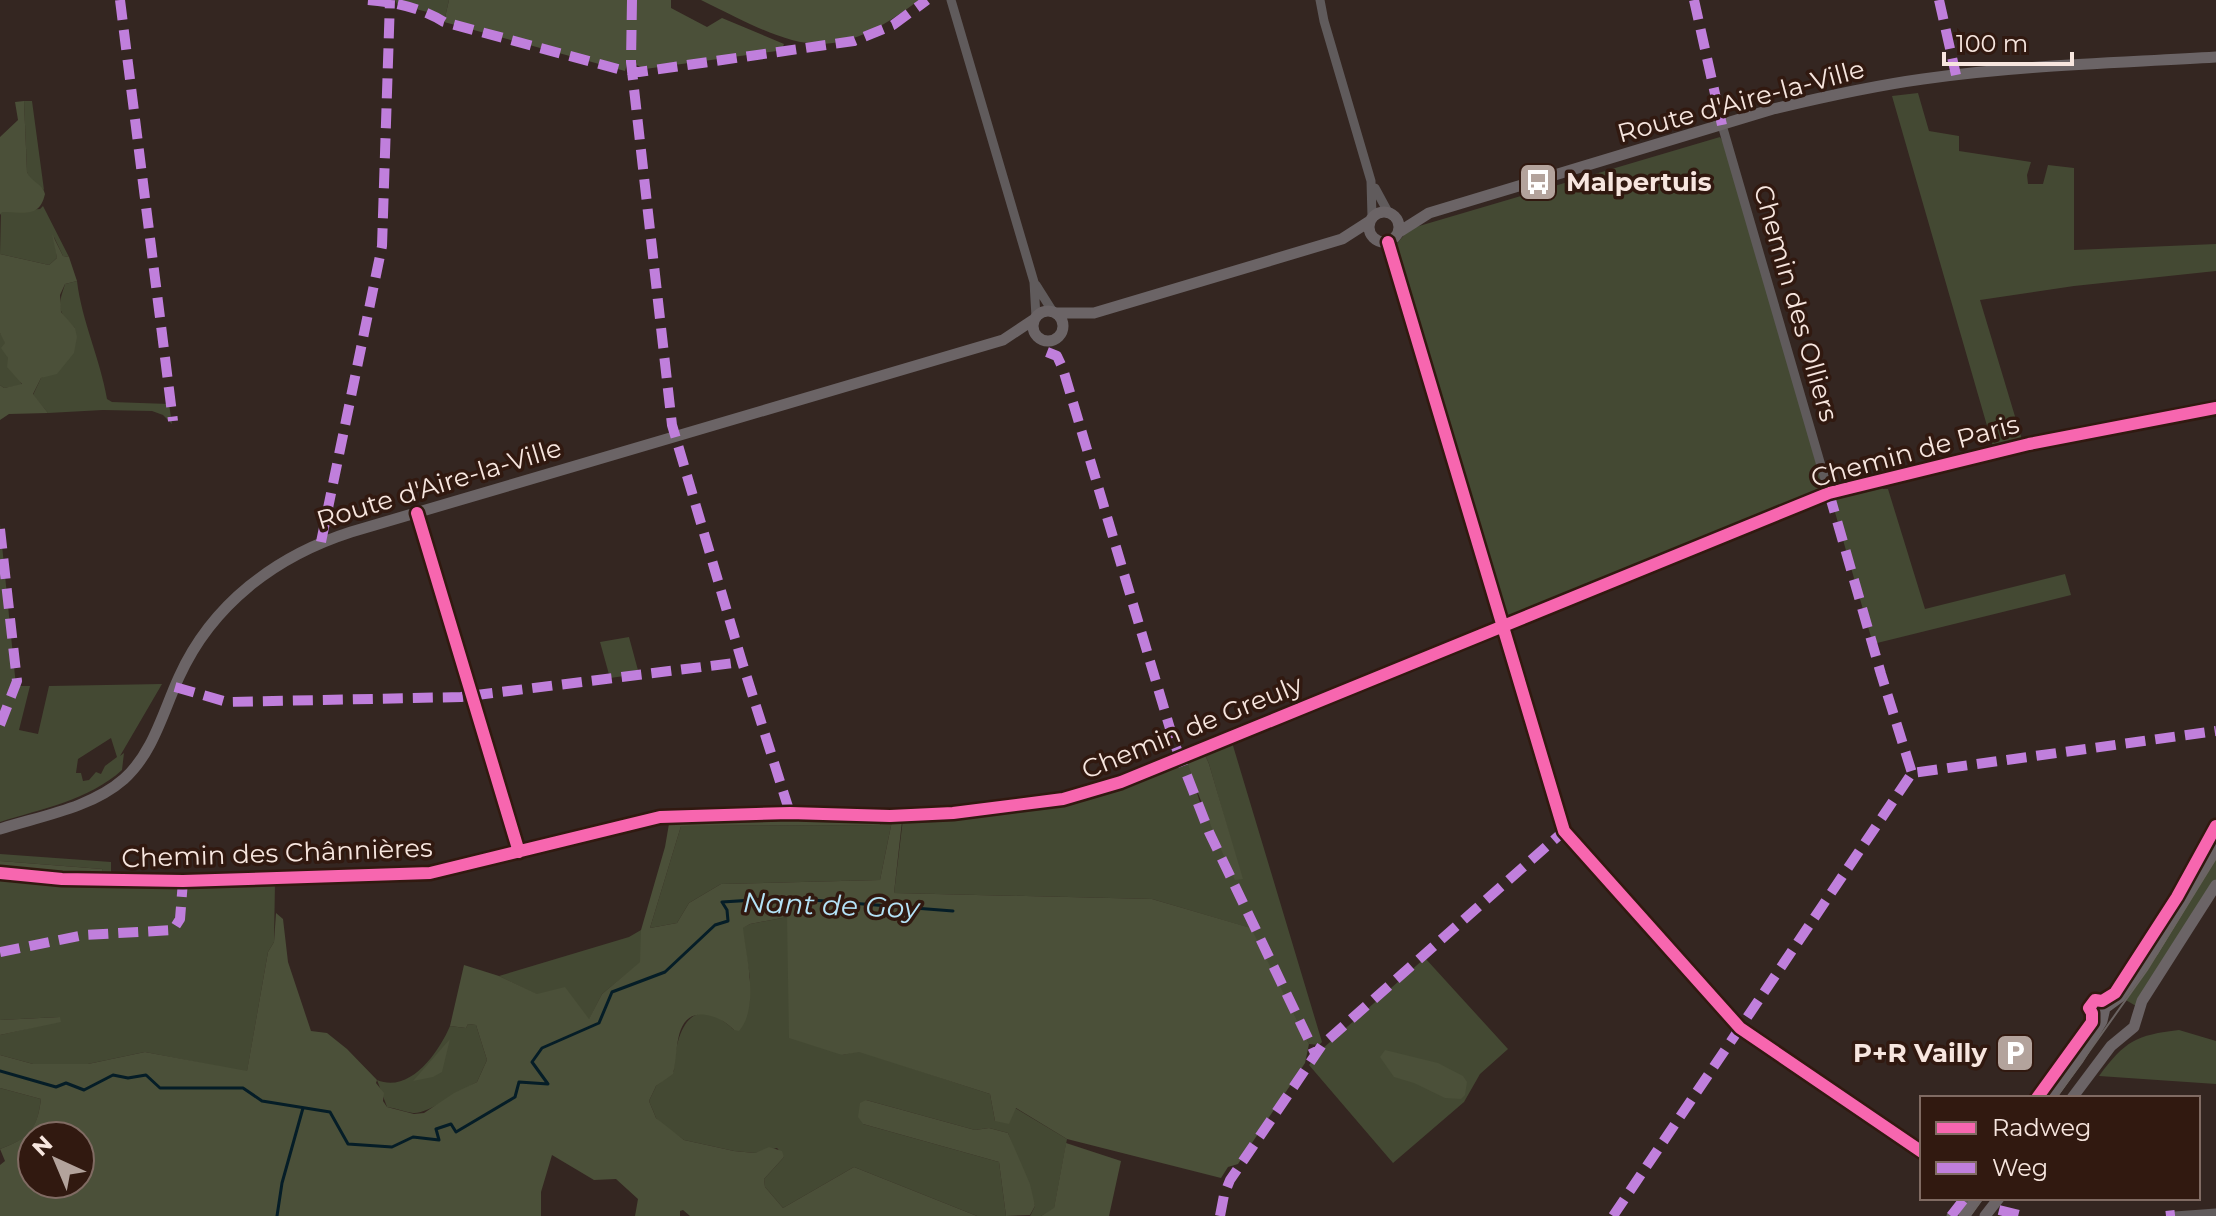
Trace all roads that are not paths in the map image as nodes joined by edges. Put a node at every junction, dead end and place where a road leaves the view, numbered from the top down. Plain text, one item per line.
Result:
1 (951, 0) edge
2 (1320, 0) edge
3 (2216, 57) edge
4 (1722, 125) junction
5 (1371, 181) junction
6 (1391, 213) junction
7 (1429, 213) junction
8 (1371, 219) junction
9 (1399, 232) junction
10 (1342, 239) junction
11 (1382, 241) junction
12 (1034, 282) junction
13 (1406, 304) dead end
14 (1054, 313) junction
15 (1094, 313) junction
16 (1035, 318) junction
17 (1061, 334) junction
18 (1003, 340) junction
19 (1041, 340) junction
20 (1829, 493) dead end
21 (2216, 826) edge
22 (0, 829) edge
23 (2216, 848) edge
24 (2216, 885) edge
25 (2114, 1002) junction
26 (2136, 1017) junction
27 (2102, 1021) junction
28 (2122, 1035) junction
29 (2038, 1096) edge
30 (2051, 1096) edge
31 (2074, 1096) edge
32 (1963, 1200) edge
33 (1997, 1200) edge
34 (2216, 1213) edge
35 (2175, 1215) edge
36 (1951, 1216) edge
37 (1985, 1216) edge

1 - 12 street
2 - 5 street
3 - 4 main road, Route d'Aire-la-Ville
4 - 7 main road, Route d'Aire-la-Ville
4 - 20 street, Chemin des Olliers
5 - 6 street
5 - 8 street
6 - 7 main road, Route d'Aire-la-Ville
6 - 8 main road
6 - 9 main road
7 - 9 main road, Route d'Aire-la-Ville
8 - 10 main road
8 - 11 main road
9 - 11 main road
10 - 11 main road
10 - 15 main road
11 - 13 street
12 - 14 street
12 - 16 street
14 - 15 main road
14 - 16 main road
14 - 17 main road
15 - 17 main road
16 - 18 main road, Route d'Aire-la-Ville
16 - 19 main road
17 - 19 main road
18 - 19 main road, Route d'Aire-la-Ville
18 - 22 main road, Route d'Aire-la-Ville
21 - 29 street
23 - 25 main road
24 - 26 main road
25 - 26 main road
25 - 27 main road
26 - 28 main road
27 - 28 main road
27 - 30 main road
28 - 31 main road
32 - 36 street
33 - 37 main road
34 - 35 street

